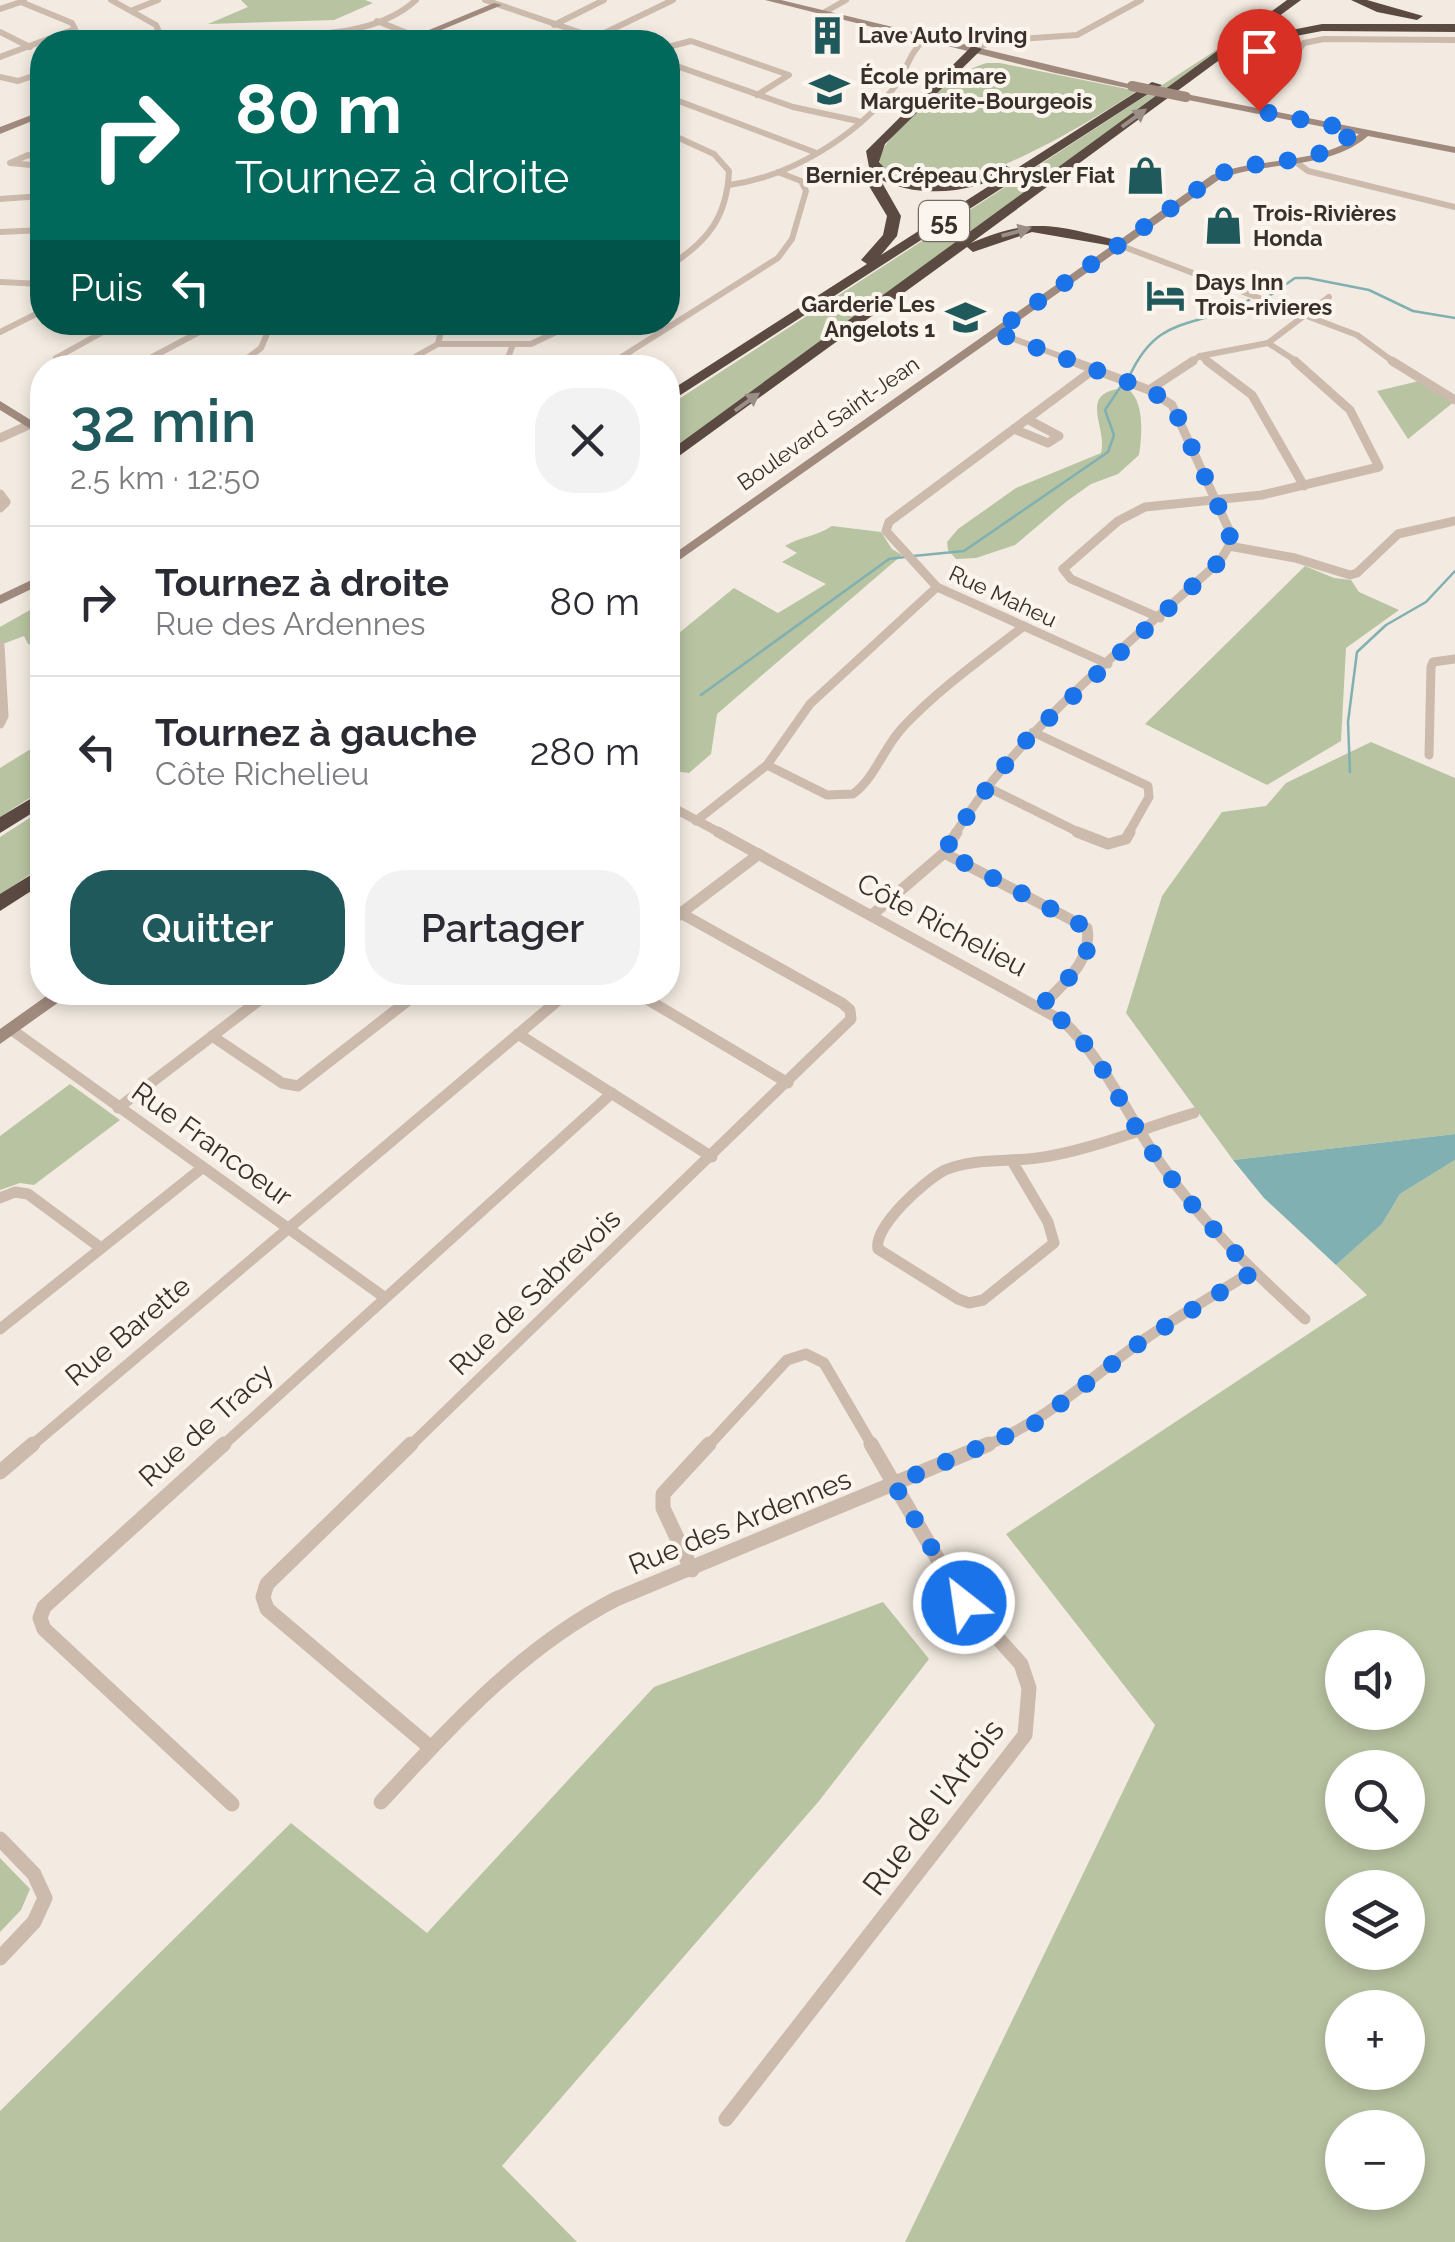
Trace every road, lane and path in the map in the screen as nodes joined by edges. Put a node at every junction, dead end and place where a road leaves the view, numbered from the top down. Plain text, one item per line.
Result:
1 (112, 0) edge
2 (158, 0) edge
3 (416, 0) edge
4 (485, 0) edge
5 (604, 0) edge
6 (673, 0) edge
7 (770, 0) edge
8 (846, 0) edge
9 (1141, 0) edge
10 (1272, 0) edge
11 (1280, 0) edge
12 (1295, 0) edge
13 (1357, 0) edge
14 (24, 1) edge
15 (502, 2) edge
16 (0, 9) edge
17 (133, 10) junction
18 (822, 13) junction
19 (1455, 15) edge
20 (377, 21) junction
21 (554, 25) junction
22 (1241, 28) junction
23 (1455, 28) edge
24 (72, 30) edge
25 (158, 30) edge
26 (346, 30) edge
27 (398, 30) edge
28 (445, 30) edge
29 (569, 30) edge
30 (611, 30) edge
31 (0, 32) edge
32 (924, 40) junction
33 (1455, 40) edge
34 (680, 43) edge
35 (30, 46) joint
36 (942, 48) joint
37 (965, 55) junction
38 (0, 57) edge
39 (993, 59) joint
40 (1291, 59) dead end
41 (680, 67) edge
42 (1065, 72) junction
43 (1194, 74) junction
44 (0, 77) edge
45 (30, 77) edge
46 (756, 95) junction
47 (680, 102) edge
48 (30, 115) edge
49 (858, 121) junction
50 (0, 128) edge
51 (1359, 133) junction
52 (680, 139) edge
53 (1059, 147) junction
54 (814, 152) junction
55 (1455, 152) edge
56 (1292, 158) junction
57 (1075, 161) junction
58 (778, 172) junction
59 (730, 185) junction
60 (30, 197) edge
61 (0, 199) edge
62 (1455, 207) edge
63 (30, 231) edge
64 (0, 232) edge
65 (1119, 245) junction
66 (680, 260) edge
67 (917, 277) junction
68 (0, 284) edge
69 (30, 284) edge
70 (829, 294) junction
71 (1328, 297) dead end
72 (1306, 314) junction
73 (30, 317) edge
74 (680, 320) edge
75 (0, 332) edge
76 (995, 332) junction
77 (98, 335) edge
78 (194, 335) edge
79 (266, 335) edge
80 (440, 335) edge
81 (558, 335) edge
82 (657, 335) edge
83 (1268, 343) junction
84 (438, 344) junction
85 (512, 346) junction
86 (61, 355) edge
87 (156, 355) edge
88 (252, 355) edge
89 (419, 355) edge
90 (509, 355) edge
91 (625, 355) edge
92 (1200, 356) junction
93 (1093, 370) junction
94 (680, 390) edge
95 (1149, 390) junction
96 (1453, 397) edge
97 (0, 405) edge
98 (0, 417) edge
99 (1027, 419) junction
100 (30, 427) edge
101 (30, 428) edge
102 (30, 428) edge
103 (1014, 429) junction
104 (0, 438) edge
105 (680, 450) edge
106 (1304, 486) junction
107 (0, 494) edge
108 (1216, 498) junction
109 (0, 508) edge
110 (1455, 521) edge
111 (1229, 546) junction
112 (680, 555) edge
113 (30, 585) edge
114 (937, 587) junction
115 (0, 600) edge
116 (1160, 618) junction
117 (1024, 626) junction
118 (0, 645) edge
119 (1455, 659) edge
120 (1108, 664) junction
121 (1, 688) edge
122 (0, 724) edge
123 (1034, 732) junction
124 (1429, 754) dead end
125 (767, 766) junction
126 (985, 786) junction
127 (30, 806) edge
128 (680, 811) edge
129 (696, 820) junction
130 (0, 826) edge
131 (944, 852) junction
132 (758, 854) junction
133 (30, 883) edge
134 (0, 904) edge
135 (682, 914) joint
136 (872, 915) junction
137 (46, 1005) edge
138 (253, 1005) edge
139 (403, 1005) edge
140 (553, 1005) edge
141 (657, 1005) edge
142 (1041, 1006) junction
143 (6, 1034) edge
144 (518, 1034) junction
145 (212, 1036) junction
146 (788, 1083) junction
147 (612, 1093) junction
148 (118, 1108) junction
149 (1194, 1113) dead end
150 (1136, 1128) junction
151 (712, 1156) junction
152 (1012, 1161) junction
153 (202, 1168) junction
154 (0, 1198) edge
155 (288, 1229) junction
156 (101, 1248) junction
157 (1253, 1272) junction
158 (384, 1297) junction
159 (1305, 1319) dead end
160 (0, 1329) edge
161 (0, 1472) edge
162 (894, 1484) junction
163 (692, 1570) junction
164 (431, 1748) junction
165 (380, 1802) dead end
166 (232, 1804) dead end
167 (0, 1839) edge
168 (0, 1958) edge
169 (726, 2119) dead end

1 - 17 street
2 - 17 street
3 - 20 street
4 - 15 street
5 - 21 street
6 - 30 street
7 - 18 street
8 - 18 street
9 - 37 street
10 - 22 highway
11 - 22 highway, 55
12 - 43 highway, 55
13 - 19 highway
14 - 16 street
14 - 24 street
15 - 21 street
15 - 28 street
17 - 25 street
18 - 32 street
20 - 26 street
20 - 27 street
21 - 29 street
22 - 53 highway, 55
23 - 43 highway
31 - 35 street
32 - 36 street
32 - 37 street
32 - 49 street
33 - 40 street
34 - 46 street
35 - 38 street
36 - 37 highway
37 - 39 highway
37 - 42 street
37 - 53 highway
37 - 70 highway
39 - 42 street
41 - 46 street
42 - 51 street, bridge
57 -> 43 highway, 55
44 - 45 street
46 - 49 street
47 - 54 street
48 - 50 street
49 - 54 street
51 - 55 street
51 - 56 street, Boulevard Saint-Jean
52 - 59 street
53 - 70 highway, 55
54 - 58 street
56 - 62 street
56 - 65 street, Boulevard Saint-Jean
57 - 65 highway
57 - 67 highway, 55
58 - 59 street
58 - 74 street
59 - 66 street
60 - 61 street
63 - 64 street
67 -> 65 highway
65 - 72 street
65 - 76 street, Boulevard Saint-Jean
105 -> 67 highway, 55
68 - 69 street
70 - 94 highway, 55
71 - 72 street
72 - 83 street
72 - 96 street
73 - 75 street
76 - 93 street
76 - 112 street, Boulevard Saint-Jean
77 - 86 street
78 - 87 street
79 - 88 street
80 - 84 street
81 - 85 street
82 - 91 street
83 - 92 street
83 - 106 street
84 - 85 street
84 - 89 street
85 - 90 street
92 - 95 street
92 - 106 street
93 - 95 street
93 - 99 street, Rue Maheu
95 - 108 street
97 - 100 street
98 - 101 street
99 - 103 street, Rue Maheu
99 - 103 street
102 - 104 street
103 - 114 street, Rue Maheu
106 - 108 street
107 - 109 street
108 - 111 street
108 - 116 street
110 - 111 street
111 - 116 street
113 - 115 street
114 - 117 street, Rue Maheu
114 - 125 street
116 - 120 street
117 - 120 street, Rue Maheu
117 - 125 street
118 - 121 street
119 - 124 street
120 - 123 street
121 - 122 street
123 - 126 street
123 - 126 street
125 - 129 street
126 - 131 street
127 - 130 highway
128 - 129 street, Côte Richelieu
129 - 132 street, Côte Richelieu
131 - 136 street
131 - 142 street
132 - 135 street
132 - 136 street, Côte Richelieu
133 - 134 highway
135 - 146 street, Rue de Sabrevois
136 - 142 street, Côte Richelieu
137 - 143 street
138 - 145 street
139 - 145 street
140 - 144 street, Rue Barette
141 - 146 street
142 - 150 street, Côte Richelieu
143 - 148 street, Rue Francoeur
144 - 147 street
144 - 155 street, Rue Barette
145 - 148 street
146 - 151 street, Rue de Sabrevois
147 - 151 street
147 - 158 street, Rue de Tracy
148 - 153 street, Rue Francoeur
149 - 150 street
150 - 152 street
150 - 157 street, Côte Richelieu
151 - 164 street, Rue de Sabrevois
152 - 152 street
153 - 155 street, Rue Francoeur
153 - 156 street
154 - 156 street
155 - 158 street, Rue Francoeur
155 - 161 street, Rue Barette
156 - 160 street
157 - 159 street, Côte Richelieu
157 - 162 street, Rue des Ardennes
158 - 166 street, Rue de Tracy
162 - 163 street, Rue des Ardennes
162 - 163 street, Rue de l'Artois
162 - 169 street, Rue de l'Artois
163 - 164 street, Rue des Ardennes
164 - 165 street, Rue des Ardennes
167 - 168 street

